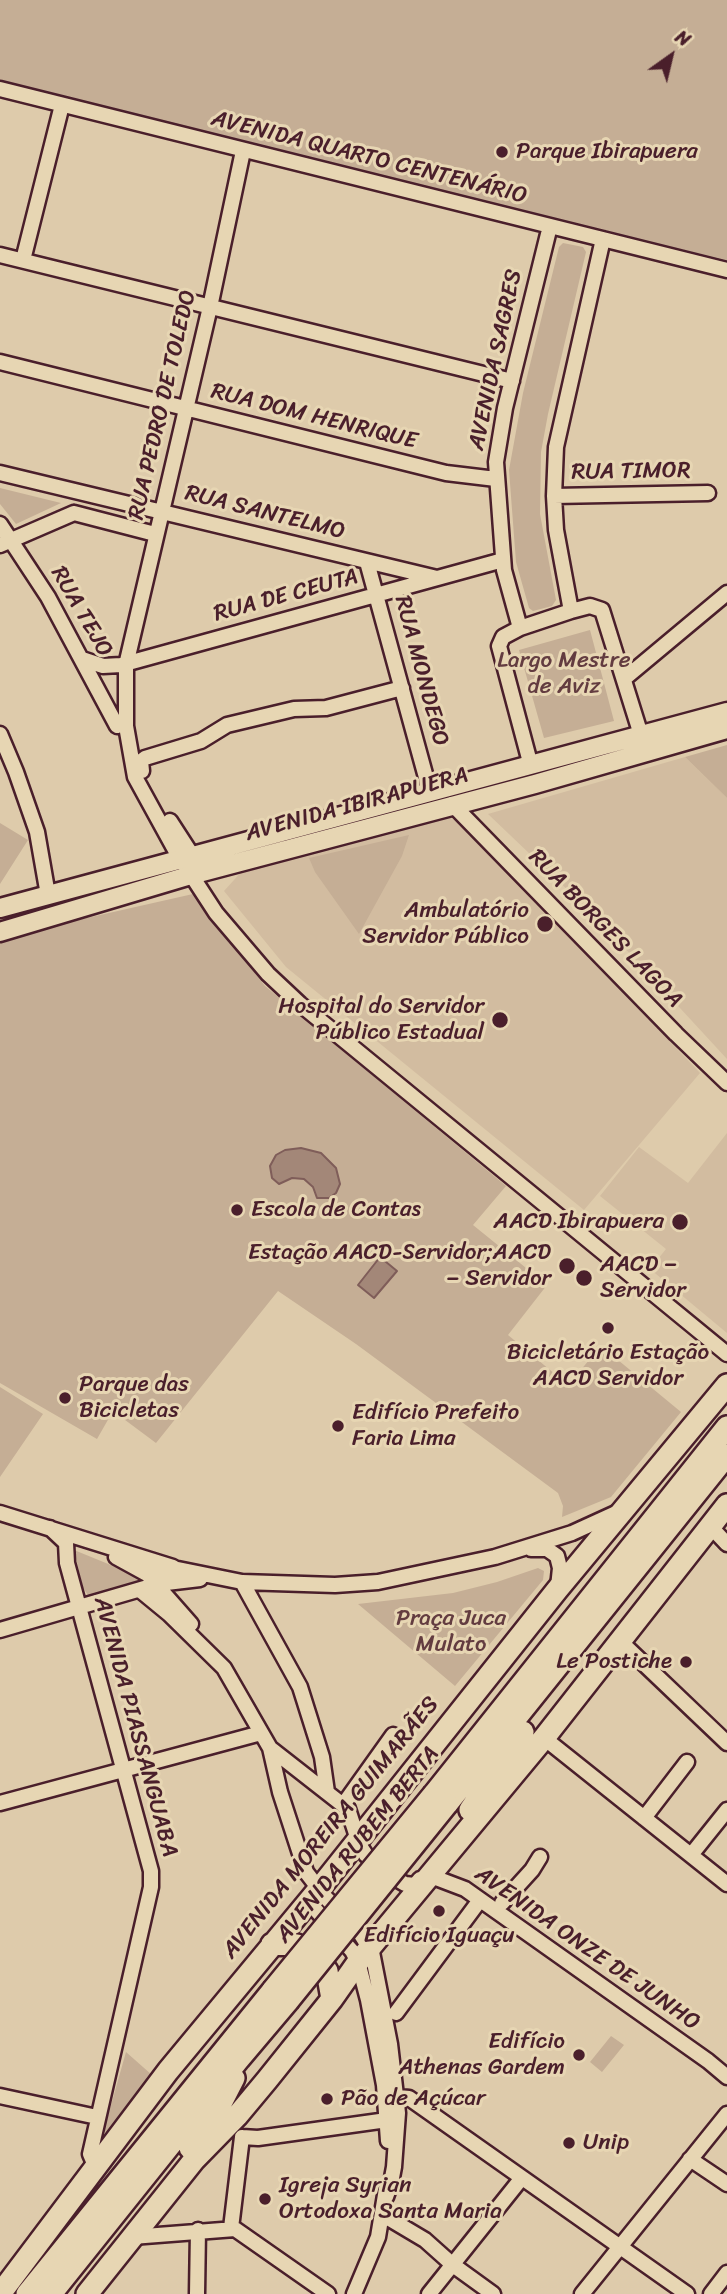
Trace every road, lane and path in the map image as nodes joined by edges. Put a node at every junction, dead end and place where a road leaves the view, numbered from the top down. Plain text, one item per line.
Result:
1 (0, 89) edge
2 (62, 105) junction
3 (243, 151) junction
4 (550, 226) junction
5 (603, 239) junction
6 (0, 255) edge
7 (23, 260) junction
8 (727, 270) edge
9 (210, 307) junction
10 (0, 362) edge
11 (512, 381) junction
12 (186, 408) junction
13 (0, 473) edge
14 (496, 479) junction
15 (79, 492) junction
16 (708, 493) dead end
17 (554, 496) junction
18 (162, 510) junction
19 (74, 513) junction
20 (0, 524) edge
21 (155, 534) junction
22 (6, 543) edge
23 (503, 560) junction
24 (368, 562) junction
25 (437, 578) junction
26 (727, 593) edge
27 (377, 594) junction
28 (571, 611) junction
29 (520, 628) junction
30 (82, 659) junction
31 (126, 666) junction
32 (624, 679) junction
33 (402, 688) junction
34 (727, 712) edge
35 (121, 726) junction
36 (727, 729) edge
37 (0, 734) edge
38 (641, 735) junction
39 (140, 764) junction
40 (531, 766) junction
41 (469, 782) junction
42 (430, 792) junction
43 (452, 804) junction
44 (195, 867) junction
45 (201, 890) joint
46 (48, 895) junction
47 (0, 908) edge
48 (0, 932) edge
49 (727, 1083) edge
50 (727, 1354) edge
51 (727, 1385) edge
52 (727, 1427) edge
53 (727, 1455) edge
54 (727, 1505) edge
55 (623, 1510) junction
56 (0, 1513) edge
57 (710, 1526) junction
58 (567, 1534) junction
59 (78, 1541) junction
60 (659, 1541) junction
61 (727, 1544) edge
62 (516, 1550) junction
63 (554, 1552) junction
64 (185, 1570) junction
65 (147, 1574) junction
66 (226, 1578) junction
67 (209, 1579) junction
68 (242, 1581) junction
69 (158, 1584) junction
70 (557, 1590) junction
71 (141, 1591) junction
72 (79, 1608) junction
73 (178, 1609) junction
74 (0, 1630) edge
75 (620, 1641) junction
76 (205, 1649) junction
77 (523, 1682) junction
78 (261, 1733) junction
79 (393, 1735) dead end
80 (544, 1738) junction
81 (727, 1743) edge
82 (270, 1748) junction
83 (687, 1762) dead end
84 (124, 1769) junction
85 (308, 1778) junction
86 (279, 1792) junction
87 (327, 1792) junction
88 (440, 1799) junction
89 (0, 1803) edge
90 (343, 1805) junction
91 (727, 1810) edge
92 (644, 1818) junction
93 (465, 1832) junction
94 (357, 1839) junction
95 (691, 1855) junction
96 (540, 1857) dead end
97 (429, 1877) junction
98 (727, 1884) edge
99 (313, 1895) junction
100 (480, 1900) junction
101 (502, 1903) dead end
102 (272, 1944) junction
103 (364, 1955) junction
104 (281, 1996) junction
105 (332, 1999) junction
106 (396, 2012) dead end
107 (244, 2024) junction
108 (239, 2059) junction
109 (708, 2061) junction
110 (727, 2070) edge
111 (727, 2077) edge
112 (391, 2095) junction
113 (0, 2096) edge
114 (727, 2114) edge
115 (97, 2117) junction
116 (387, 2120) junction
117 (235, 2131) junction
118 (691, 2159) junction
119 (91, 2176) junction
120 (521, 2179) junction
121 (727, 2184) edge
122 (386, 2197) junction
123 (383, 2215) junction
124 (148, 2217) junction
125 (231, 2228) junction
126 (198, 2230) junction
127 (132, 2236) junction
128 (619, 2248) junction
129 (453, 2265) junction
130 (727, 2273) edge
131 (0, 2294) edge
132 (27, 2294) edge
133 (51, 2294) edge
134 (86, 2294) edge
135 (197, 2294) edge
136 (328, 2294) edge
137 (354, 2294) edge
138 (429, 2294) edge
139 (493, 2294) edge
140 (582, 2294) edge
141 (687, 2294) edge
142 (711, 2294) edge

1 - 2 street, AVENIDA QUARTO CENTENÁRIO
2 - 3 street, AVENIDA QUARTO CENTENÁRIO
2 - 7 street
3 - 4 street, AVENIDA QUARTO CENTENÁRIO
3 - 9 street, RUA PEDRO DE TOLEDO
4 - 5 street, AVENIDA QUARTO CENTENÁRIO
4 - 11 street, AVENIDA SAGRES
5 - 8 street, AVENIDA QUARTO CENTENÁRIO
5 - 17 street
6 - 7 street
7 - 9 street
9 - 11 street
9 - 12 street, RUA PEDRO DE TOLEDO
10 - 12 street, RUA DOM HENRIQUE
11 - 14 street, AVENIDA SAGRES
12 - 14 street, RUA DOM HENRIQUE
12 - 18 street, RUA PEDRO DE TOLEDO
13 - 15 street, RUA SANTELMO
14 - 23 street, AVENIDA SAGRES
15 - 18 street, RUA SANTELMO
15 - 19 street
16 - 17 street, RUA TIMOR
17 - 28 street
18 - 21 street, RUA PEDRO DE TOLEDO
18 - 24 street, RUA SANTELMO
19 - 21 street
19 - 22 street
20 - 22 street, RUA TEJO
21 - 31 street, RUA PEDRO DE TOLEDO
22 - 30 street, RUA TEJO
23 - 25 street, RUA DE CEUTA
23 - 29 street, AVENIDA SAGRES
24 - 25 street, RUA SANTELMO
24 - 27 street, RUA MONDEGO
25 - 27 street, RUA DE CEUTA
26 - 32 street
27 - 31 street, RUA DE CEUTA
27 - 33 street, RUA MONDEGO
28 - 29 street
28 - 32 street
29 - 40 street
30 - 31 street, RUA DE CEUTA
30 - 35 street, RUA TEJO
31 - 35 street, RUA PEDRO DE TOLEDO
32 - 38 street
33 - 39 street
33 - 42 street, RUA MONDEGO
34 - 38 main road, AVENIDA IBIRAPUERA
35 - 39 street, RUA PEDRO DE TOLEDO
36 - 43 main road, AVENIDA IBIRAPUERA
37 - 46 street
38 - 40 main road, AVENIDA IBIRAPUERA
39 - 44 street, RUA PEDRO DE TOLEDO
40 - 41 main road, AVENIDA IBIRAPUERA
41 - 42 main road, AVENIDA IBIRAPUERA
41 - 43 main road
42 - 44 main road, AVENIDA IBIRAPUERA
43 - 44 main road, AVENIDA IBIRAPUERA
43 - 49 street, RUA BORGES LAGOA
44 - 45 main road
44 - 46 main road, AVENIDA IBIRAPUERA
44 - 48 main road, AVENIDA IBIRAPUERA
45 - 50 street
46 - 47 main road, AVENIDA IBIRAPUERA
51 - 55 highway, AVENIDA MOREIRA GUIMARÃES
52 - 77 highway, AVENIDA RUBEM BERTA
53 - 60 highway, AVENIDA RUBEM BERTA
54 - 57 highway
55 - 58 street
55 - 70 highway, AVENIDA MOREIRA GUIMARÃES
56 - 59 street
57 - 61 street
57 - 75 highway
58 - 62 street
58 - 63 street
59 - 64 street
59 - 65 street
59 - 72 street, AVENIDA PIASSANGUABA
60 - 88 highway, AVENIDA RUBEM BERTA
60 - 93 highway
62 - 63 street
62 - 68 street
63 - 70 street
64 - 65 street
64 - 66 street
65 - 69 street
66 - 67 street
66 - 68 street
67 - 69 street
67 - 73 street
68 - 87 street
69 - 71 street
69 - 73 street
70 - 77 highway
70 - 94 highway, AVENIDA MOREIRA GUIMARÃES
71 - 72 street
71 - 76 street
72 - 74 street
72 - 84 street, AVENIDA PIASSANGUABA
73 - 76 street
75 - 80 highway
75 - 81 street
76 - 78 street
77 - 88 highway, AVENIDA RUBEM BERTA
78 - 82 street
78 - 84 street
79 - 90 street
80 - 92 street
80 - 93 highway
82 - 85 street, AVENIDA ONZE DE JUNHO
82 - 86 street
83 - 92 street
84 - 89 street
84 - 115 street, AVENIDA PIASSANGUABA
85 - 86 street
85 - 87 street, AVENIDA ONZE DE JUNHO
86 - 99 street
87 - 90 street, AVENIDA ONZE DE JUNHO
88 - 104 highway, AVENIDA RUBEM BERTA, bridge
90 - 94 street, AVENIDA ONZE DE JUNHO
91 - 95 street
92 - 95 street
93 - 97 highway
94 - 97 street, AVENIDA ONZE DE JUNHO
94 - 99 highway, AVENIDA MOREIRA GUIMARÃES
95 - 98 street
96 - 101 street
97 - 100 street, AVENIDA ONZE DE JUNHO
97 - 103 highway
99 - 102 highway, AVENIDA MOREIRA GUIMARÃES
99 - 103 street
100 - 106 street
100 - 109 street, AVENIDA ONZE DE JUNHO
102 - 105 highway
102 - 119 highway, AVENIDA MOREIRA GUIMARÃES
103 - 105 highway
103 - 112 street
104 - 107 highway, AVENIDA RUBEM BERTA
104 - 108 highway, AVENIDA RUBEM BERTA
105 - 117 highway
107 - 119 highway
107 - 132 highway, AVENIDA RUBEM BERTA
108 - 124 highway
108 - 133 highway, AVENIDA RUBEM BERTA
109 - 110 street
109 - 111 street, AVENIDA ONZE DE JUNHO
112 - 116 street
112 - 120 street
112 - 122 street
113 - 115 street
114 - 118 street
115 - 119 street, AVENIDA PIASSANGUABA
116 - 117 street
116 - 122 street
117 - 124 highway
117 - 125 street
118 - 121 street
118 - 128 street
119 - 131 highway
120 - 128 street
120 - 129 street
122 - 123 street
123 - 129 street
123 - 137 street
124 - 127 highway
125 - 126 street
125 - 136 street
126 - 127 street
126 - 135 street
127 - 134 highway
128 - 140 street
128 - 141 street
129 - 138 street
129 - 139 street
130 - 142 street

